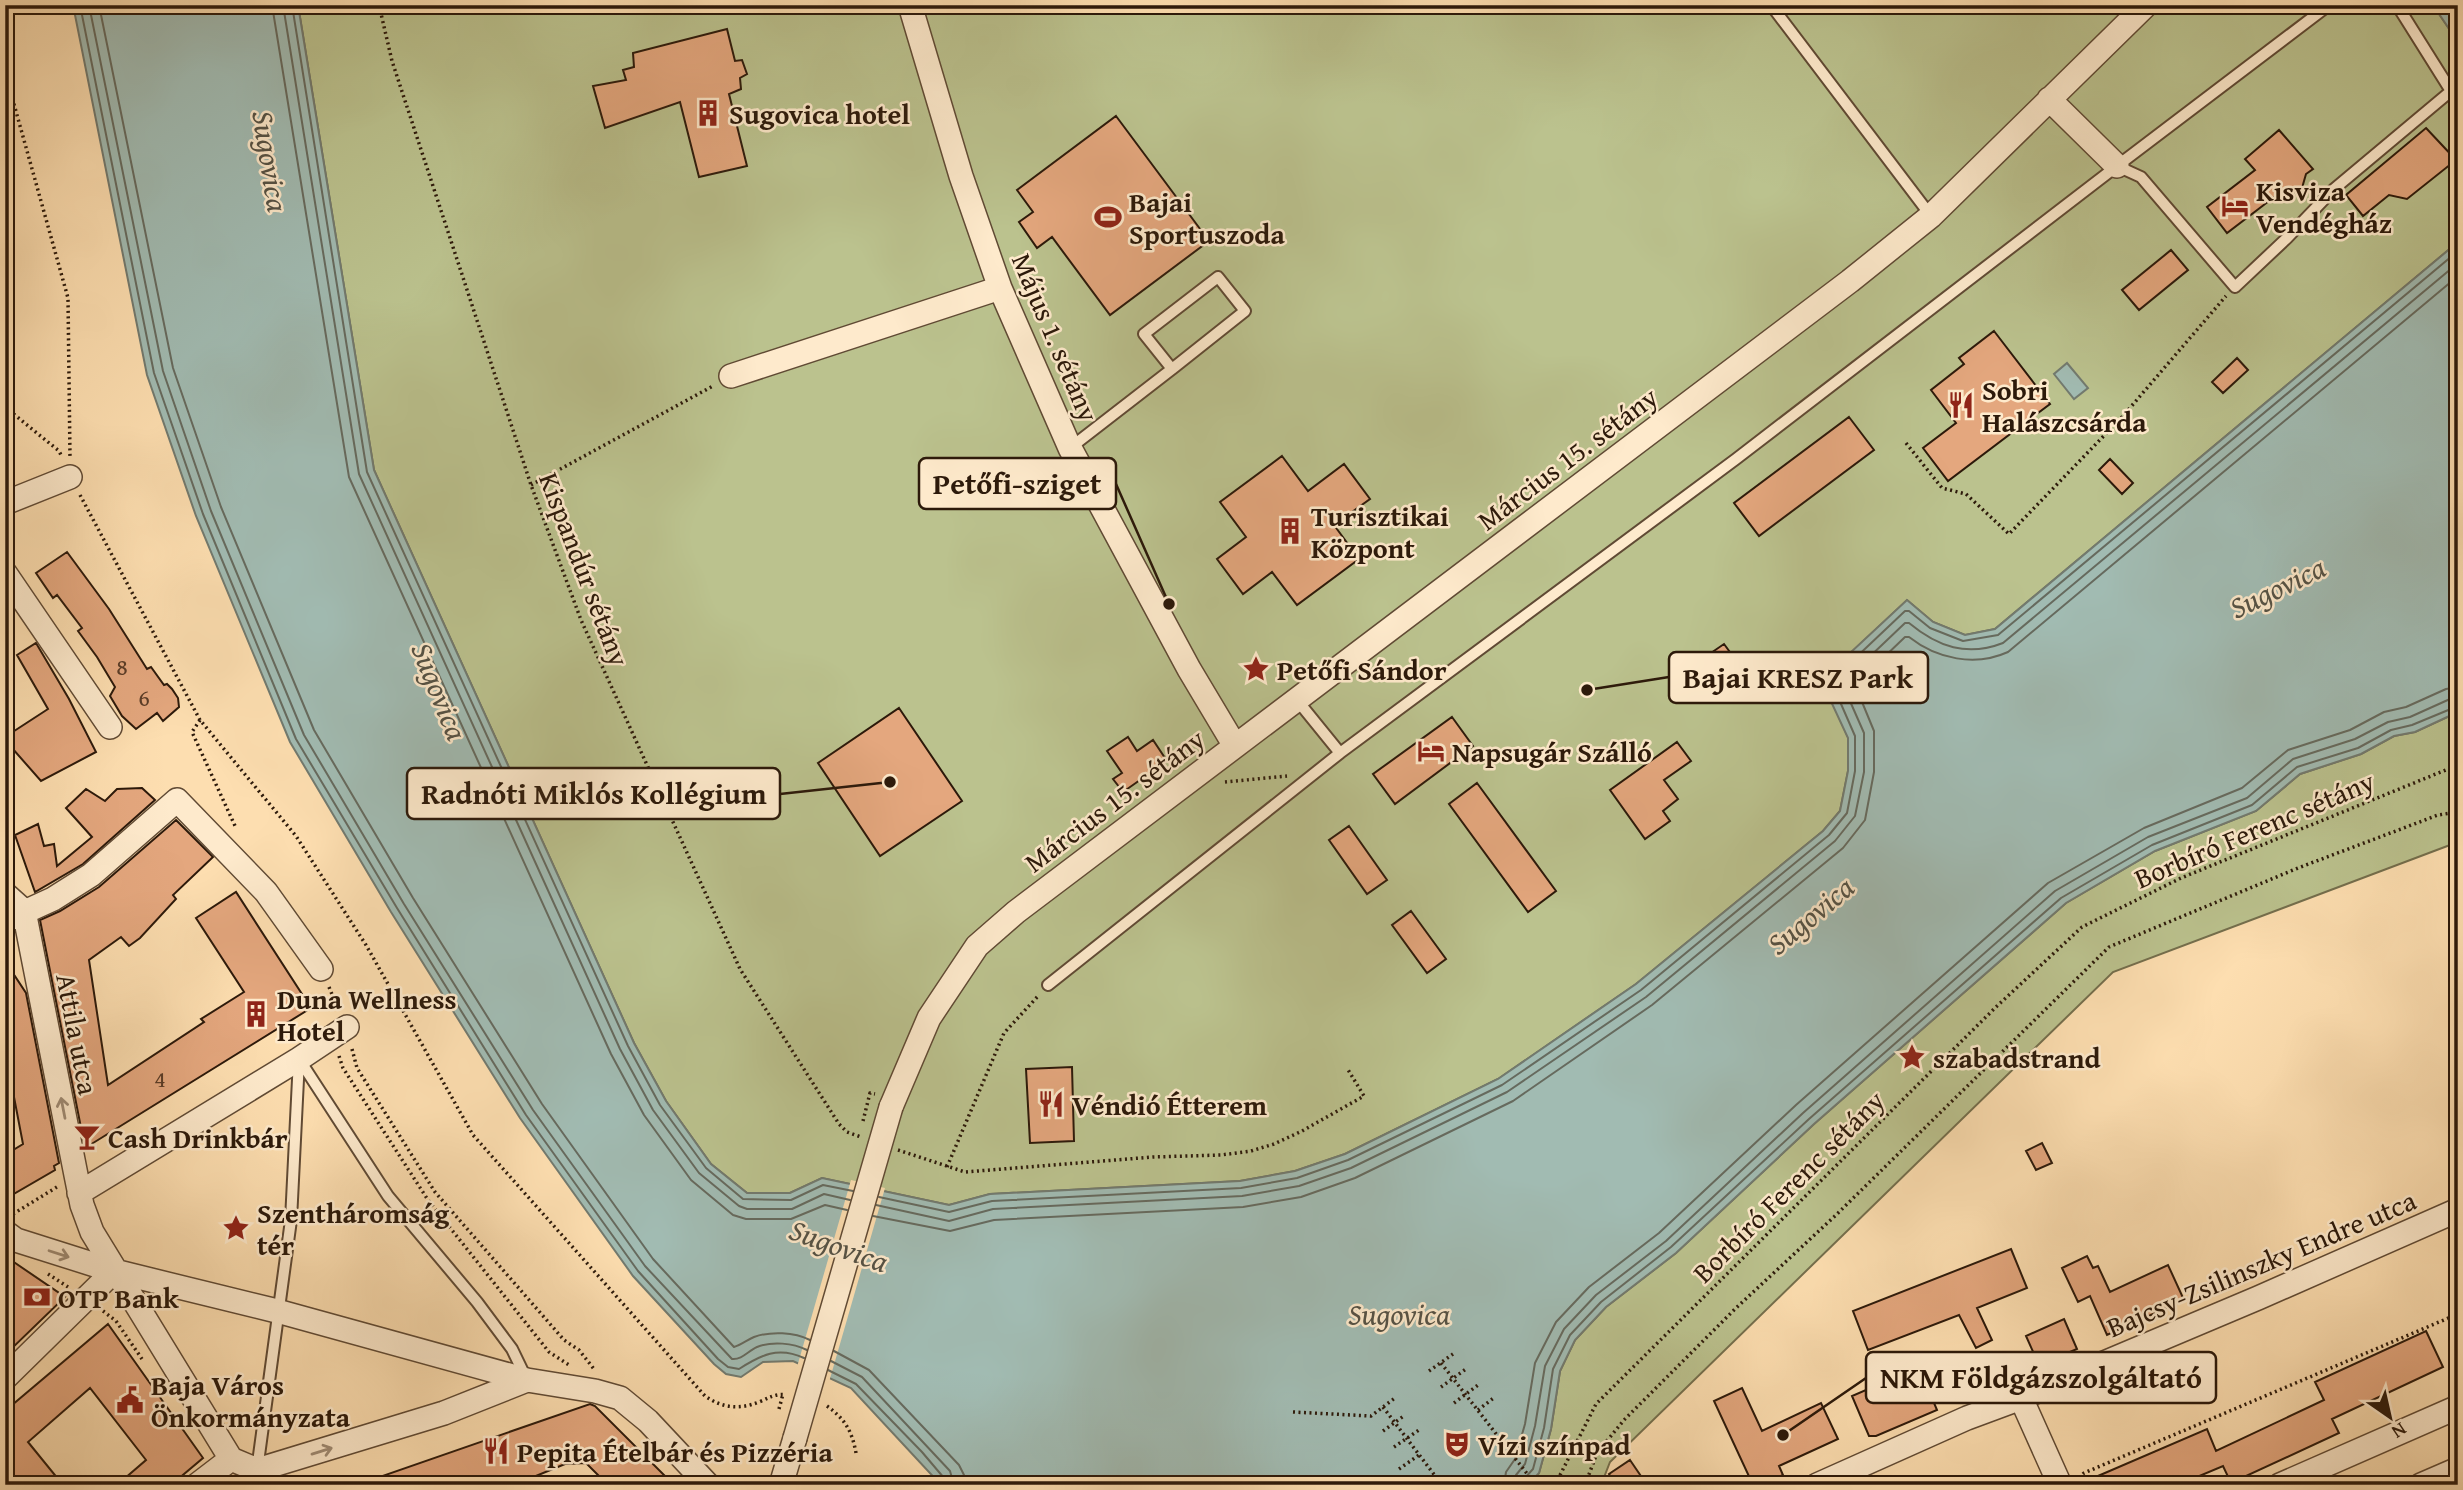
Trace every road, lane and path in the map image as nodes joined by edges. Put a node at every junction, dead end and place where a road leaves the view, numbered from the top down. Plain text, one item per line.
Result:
1 (379, 5) edge
2 (910, 5) edge
3 (1771, 5) edge
4 (2146, 5) edge
5 (2329, 5) edge
6 (2398, 5) edge
7 (5, 72) edge
8 (2049, 99) junction
9 (2116, 166) junction
10 (1931, 216) junction
11 (2235, 287) junction
12 (1000, 288) junction
13 (1172, 369) junction
14 (731, 376) joint
15 (5, 407) edge
16 (1906, 443) dead end
17 (1070, 447) junction
18 (59, 451) dead end
19 (71, 477) junction
20 (531, 485) junction
21 (5, 503) edge
22 (5, 573) edge
23 (1297, 700) junction
24 (200, 720) junction
25 (110, 727) dead end
26 (1235, 746) junction
27 (1340, 753) junction
28 (2458, 765) edge
29 (1317, 773) junction
30 (1222, 783) dead end
31 (2458, 812) edge
32 (237, 831) dead end
33 (5, 894) edge
34 (15, 916) edge
35 (321, 969) joint
36 (1048, 985) joint
37 (347, 1027) junction
38 (299, 1059) junction
39 (1347, 1068) dead end
40 (870, 1093) dead end
41 (859, 1136) junction
42 (869, 1140) dead end
43 (891, 1148) dead end
44 (947, 1167) junction
45 (78, 1184) junction
46 (2458, 1210) edge
47 (5, 1219) edge
48 (5, 1232) edge
49 (40, 1268) dead end
50 (114, 1271) junction
51 (86, 1299) junction
52 (277, 1311) junction
53 (2458, 1314) edge
54 (1453, 1354) dead end
55 (1441, 1363) junction
56 (148, 1366) dead end
57 (572, 1367) dead end
58 (584, 1369) dead end
59 (1466, 1369) dead end
60 (1429, 1371) dead end
61 (5, 1378) edge
62 (1453, 1378) junction
63 (527, 1380) junction
64 (596, 1381) junction
65 (1478, 1385) dead end
66 (1441, 1387) dead end
67 (1466, 1394) junction
68 (794, 1397) dead end
69 (1496, 1397) dead end
70 (1395, 1398) dead end
71 (2021, 1398) junction
72 (1454, 1403) dead end
73 (826, 1405) dead end
74 (2458, 1406) edge
75 (1383, 1407) junction
76 (1478, 1410) junction
77 (1293, 1412) dead end
78 (1405, 1415) dead end
79 (1395, 1423) junction
80 (1419, 1430) dead end
81 (1383, 1431) dead end
82 (1406, 1438) junction
83 (1394, 1447) dead end
84 (856, 1453) dead end
85 (1419, 1455) junction
86 (231, 1459) junction
87 (1399, 1469) dead end
88 (2458, 1469) edge
89 (255, 1477) edge
90 (1532, 1480) dead end
91 (197, 1485) edge
92 (708, 1485) edge
93 (782, 1485) edge
94 (1442, 1485) edge
95 (1555, 1485) edge
96 (1585, 1485) edge
97 (1817, 1485) edge
98 (2060, 1485) edge
99 (2073, 1485) edge
100 (2280, 1485) edge
101 (2421, 1485) edge

1 - 20 path, Kispandúr sétány
2 - 12 street, Május 1. sétány
3 - 10 lane
4 - 8 street, Március 15. sétány
5 - 9 lane
6 - 11 lane
7 - 19 path
8 - 9 street
8 - 10 street, Március 15. sétány
9 - 11 lane
9 - 27 lane
10 - 23 street, Március 15. sétány
11 - 16 path
12 - 14 street
12 - 17 street, Május 1. sétány
13 - 13 lane
13 - 17 lane
14 - 20 path
15 - 18 path
17 - 26 street, Május 1. sétány
19 - 21 street
19 - 24 path
20 - 41 path, Kispandúr sétány
22 - 25 street
23 - 26 street, Március 15. sétány
23 - 27 lane
24 - 32 path
24 - 68 path
26 - 93 street, Március 15. sétány, bridge
27 - 29 lane
28 - 95 path, Borbíró Ferenc sétány
29 - 30 path
29 - 36 lane
31 - 96 path
33 - 34 street
34 - 35 street
45 -> 34 street, Attila utca
35 - 37 path
36 - 44 path
37 - 38 street
37 - 57 path
37 - 64 path
38 - 45 street
38 - 52 lane
38 - 63 lane
39 - 44 path
40 - 41 path
41 - 42 path, Kispandúr sétány
43 - 44 path
45 - 47 path
45 - 50 street
46 - 71 street, Bajcsy-Zsilinszky Endre utca
48 -> 50 street
49 - 51 path
50 - 51 street
50 - 52 street
50 - 86 street
51 - 56 path
51 - 61 street
52 - 63 street
52 - 89 lane
53 - 99 path
54 - 55 path
55 - 60 path
55 - 62 path
58 - 64 path
59 - 62 path
62 - 66 path
62 - 67 path
63 - 64 street
89 -> 63 street
64 - 92 street
65 - 67 path
67 - 72 path
67 - 76 path
69 - 76 path
70 - 75 path
71 - 97 street, Bajcsy-Zsilinszky Endre utca
71 - 98 street
73 - 84 path
74 - 100 street
75 - 77 path
75 - 79 path
76 - 90 path
78 - 79 path
79 - 81 path
79 - 82 path
80 - 82 path
82 - 83 path
82 - 85 path
85 - 87 path
85 - 94 path
86 - 89 street
86 - 91 street
88 - 101 street

